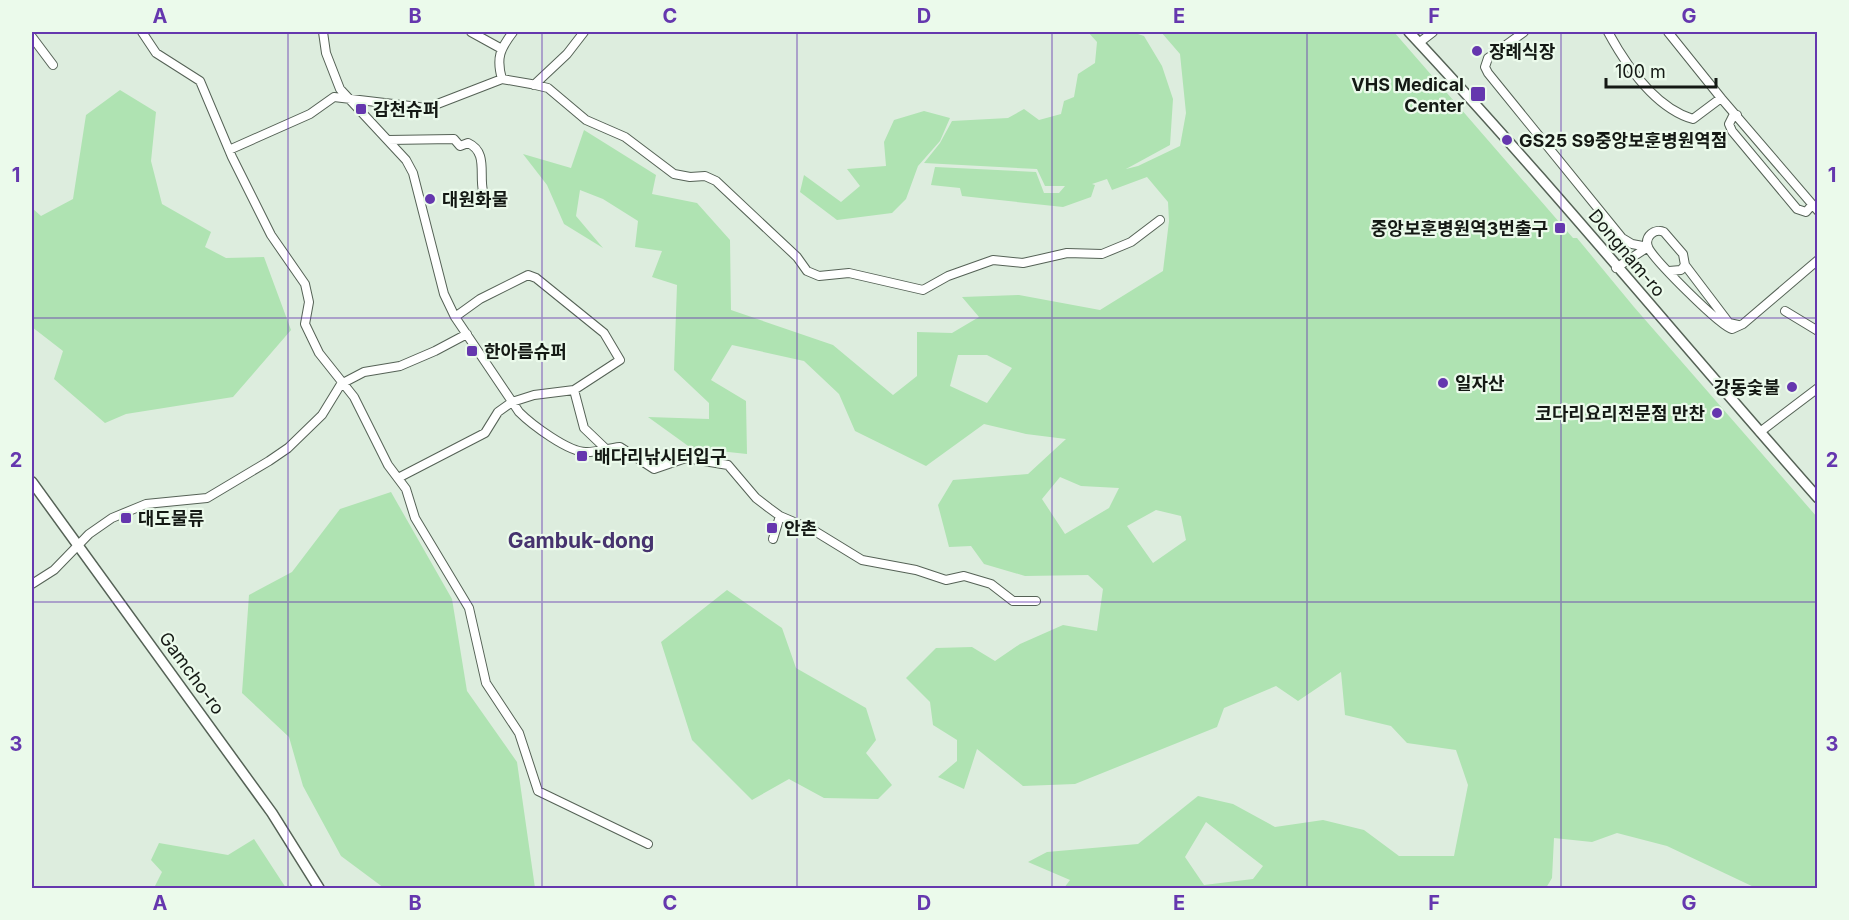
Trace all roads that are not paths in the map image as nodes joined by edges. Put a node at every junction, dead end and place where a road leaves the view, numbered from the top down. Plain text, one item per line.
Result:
1 (142, 32) edge
2 (323, 32) edge
3 (471, 32) edge
4 (513, 32) edge
5 (584, 32) edge
6 (1410, 32) edge
7 (1433, 32) edge
8 (1524, 32) edge
9 (1608, 32) edge
10 (1668, 32) edge
11 (32, 37) edge
12 (1420, 42) junction
13 (500, 48) junction
14 (53, 65) dead end
15 (502, 79) junction
16 (534, 85) junction
17 (347, 98) junction
18 (1721, 98) junction
19 (1737, 115) junction
20 (388, 140) junction
21 (229, 150) junction
22 (483, 191) dead end
23 (1815, 208) edge
24 (1160, 220) dead end
25 (1648, 247) junction
26 (1818, 260) edge
27 (1685, 265) junction
28 (1616, 268) junction
29 (1669, 271) junction
30 (1785, 311) dead end
31 (455, 317) junction
32 (1743, 324) junction
33 (1818, 331) edge
34 (467, 334) junction
35 (341, 384) junction
36 (1818, 388) edge
37 (574, 390) junction
38 (513, 402) junction
39 (1760, 432) junction
40 (606, 449) junction
41 (398, 478) junction
42 (32, 482) edge
43 (1818, 498) edge
44 (780, 516) junction
45 (773, 539) dead end
46 (79, 546) junction
47 (32, 584) edge
48 (1036, 601) dead end
49 (648, 844) dead end
50 (319, 888) edge

1 - 21 street
2 - 17 street
3 - 13 street
4 - 13 street
5 - 16 street
6 - 12 main road, Dongnam-ro
7 - 12 street
8 - 25 street
9 - 18 street
10 - 18 street
11 - 14 street
12 - 28 main road, Dongnam-ro
13 - 15 street
15 - 16 street
15 - 17 street
16 - 24 street
17 - 20 street
17 - 21 street
18 - 19 street
19 - 23 street
19 - 23 street
20 - 22 street
20 - 31 street
21 - 35 street
25 - 27 street
25 - 28 street
25 - 29 street
26 - 32 street
27 - 29 street
27 - 32 street
28 - 39 main road, Dongnam-ro
29 - 32 street
30 - 33 street
31 - 34 street
31 - 37 street
34 - 35 street
34 - 38 street
35 - 41 street
35 - 46 street
36 - 39 street
37 - 38 street
37 - 40 street
38 - 40 street
38 - 41 street
39 - 43 main road, Dongnam-ro
40 - 44 street
41 - 49 street
42 - 46 main road, Gamcho-ro
44 - 45 street
44 - 48 street
46 - 47 street
46 - 50 main road, Gamcho-ro

